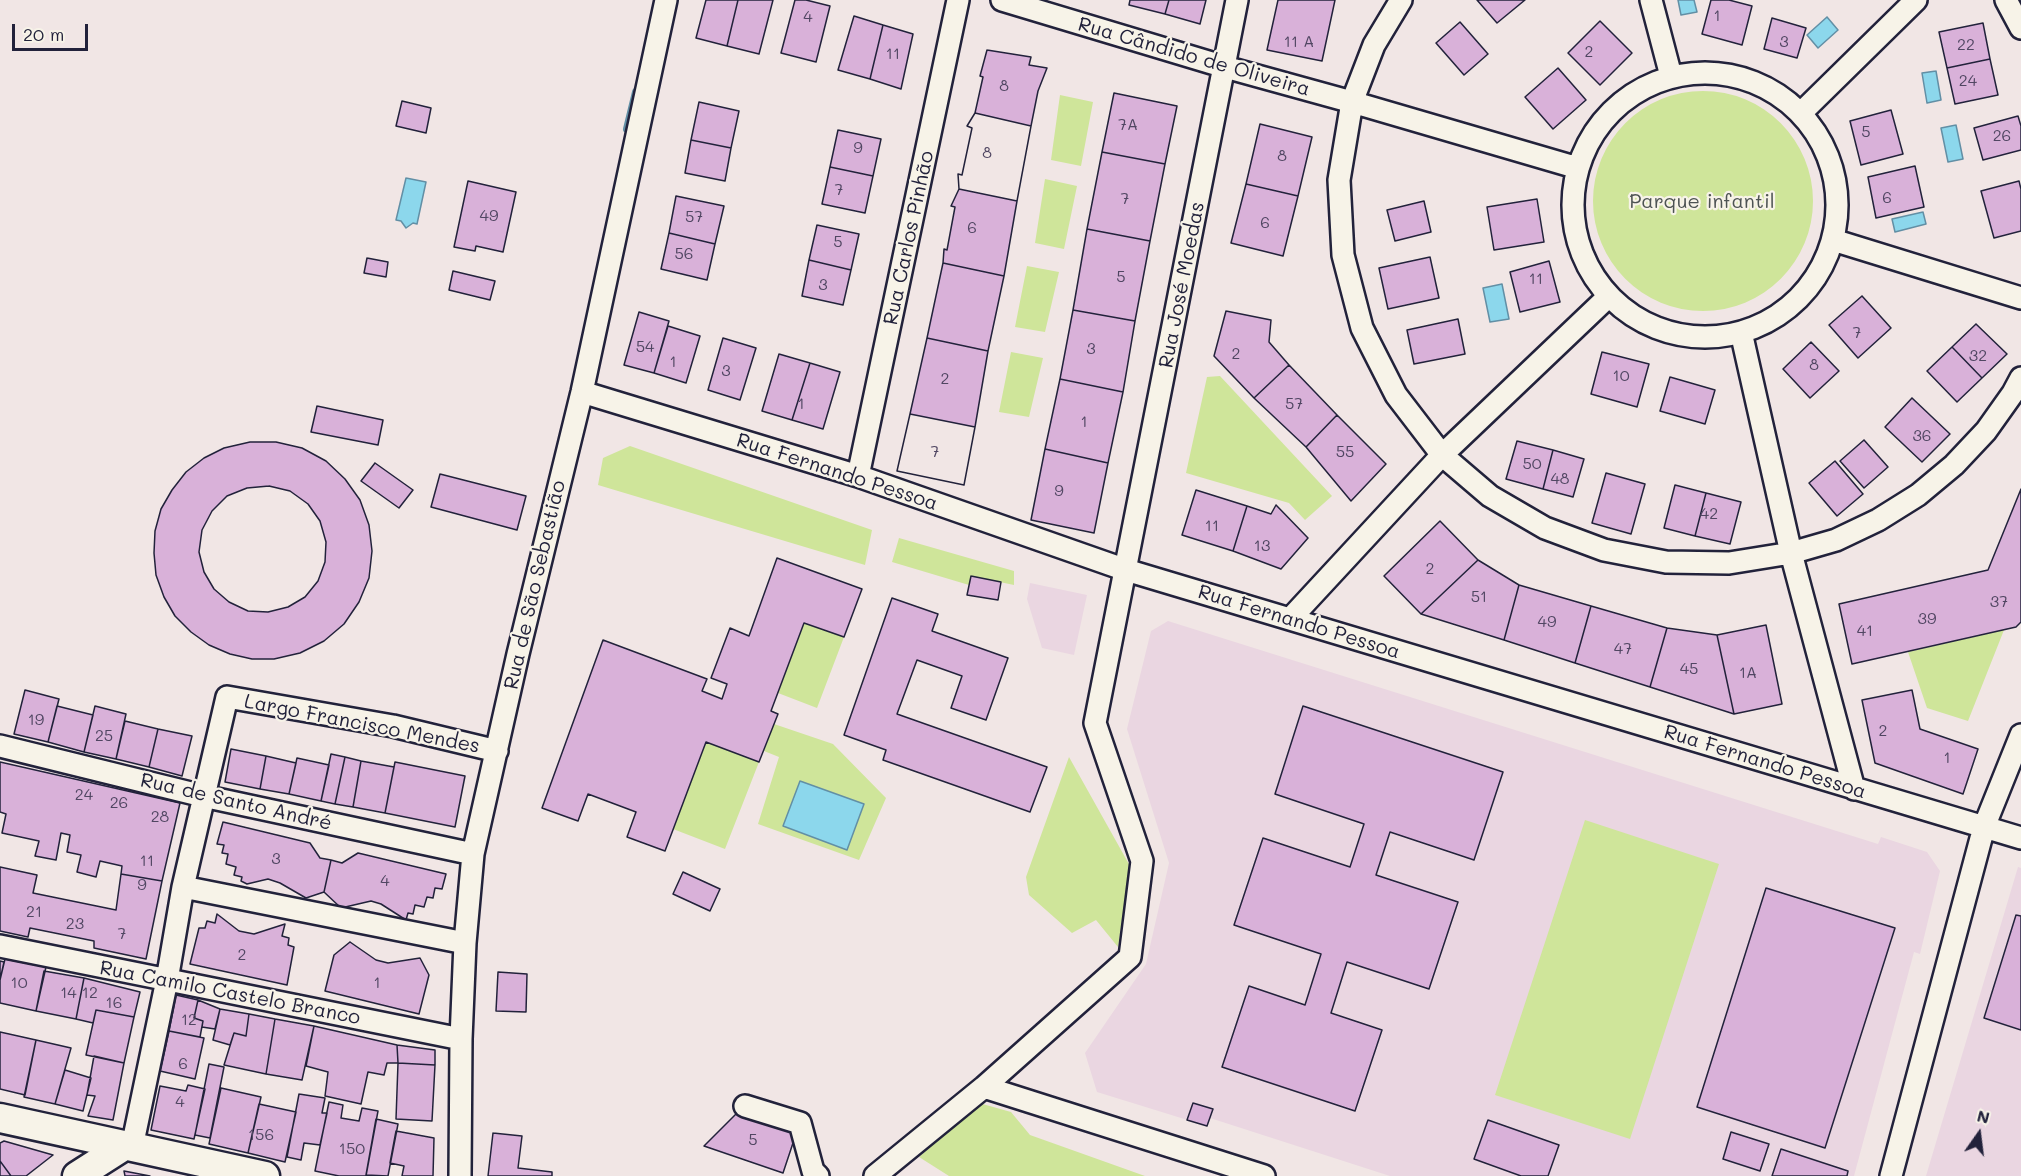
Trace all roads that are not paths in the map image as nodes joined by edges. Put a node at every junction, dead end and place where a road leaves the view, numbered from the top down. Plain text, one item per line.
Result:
1 (666, 0) edge
2 (958, 0) edge
3 (1002, 0) edge
4 (1237, 0) edge
5 (1401, 0) edge
6 (1652, 0) edge
7 (1916, 0) edge
8 (2006, 0) edge
9 (2021, 28) edge
10 (1225, 68) junction
11 (1671, 76) junction
12 (1352, 102) junction
13 (1801, 113) junction
14 (1578, 168) junction
15 (1833, 240) junction
16 (1609, 296) junction
17 (2021, 298) edge
18 (1741, 332) junction
19 (2021, 378) edge
20 (582, 392) junction
21 (1442, 455) junction
22 (858, 476) junction
23 (1791, 554) junction
24 (1126, 570) junction
25 (1291, 618) junction
26 (2021, 735) edge
27 (0, 746) edge
28 (497, 751) junction
29 (1854, 789) junction
30 (203, 796) junction
31 (1984, 826) junction
32 (2021, 838) edge
33 (473, 854) junction
34 (183, 886) junction
35 (465, 943) junction
36 (0, 946) edge
37 (167, 980) junction
38 (461, 1040) junction
39 (984, 1087) junction
40 (746, 1106) dead end
41 (0, 1118) edge
42 (128, 1147) junction
43 (207, 1170) edge
44 (888, 1173) edge
45 (77, 1176) edge
46 (265, 1176) edge
47 (460, 1176) edge
48 (818, 1176) edge
49 (1264, 1176) edge
50 (1891, 1176) edge

1 - 20 street, Rua de São Sebastião
2 - 22 street, Rua Carlos Pinhão
3 - 10 street, Rua Cândido de Oliveira
4 - 10 street, Rua José Moedas
5 - 12 street
6 - 11 street
7 - 13 street
8 - 9 street
10 - 12 street, Rua Cândido de Oliveira
10 - 24 street, Rua José Moedas
11 - 13 street
11 - 14 street
12 - 14 street, Rua Cândido de Oliveira
12 - 21 street
13 - 15 street
14 - 16 street
15 - 17 street
15 - 18 street
16 - 18 street
16 - 21 street
18 - 23 street
19 - 23 street
20 - 22 street, Rua Fernando Pessoa
20 - 28 street, Rua de São Sebastião
21 - 23 street
21 - 25 street
22 - 24 street, Rua Fernando Pessoa
23 - 29 street
24 - 25 street, Rua Fernando Pessoa
24 - 39 street, Rua José Moedas
25 - 29 street, Rua Fernando Pessoa
26 - 31 street
27 - 30 street, Rua de Santo André
28 - 30 street, Largo Francisco Mendes
28 - 33 street, Rua de São Sebastião
29 - 31 street, Rua Fernando Pessoa
30 - 33 street, Rua de Santo André
30 - 34 street
31 - 32 street, Rua Fernando Pessoa
31 - 50 street
33 - 35 street, Rua de São Sebastião
34 - 35 street
34 - 37 street
35 - 38 street, Rua de São Sebastião
36 - 37 street, Rua Camilo Castelo Branco
37 - 38 street, Rua Camilo Castelo Branco
37 - 42 street
38 - 47 street, Rua de São Sebastião
39 - 44 street, Rua José Moedas
39 - 49 street
40 - 48 street
41 - 42 main road
42 - 43 main road
42 - 45 main road
43 - 46 main road

